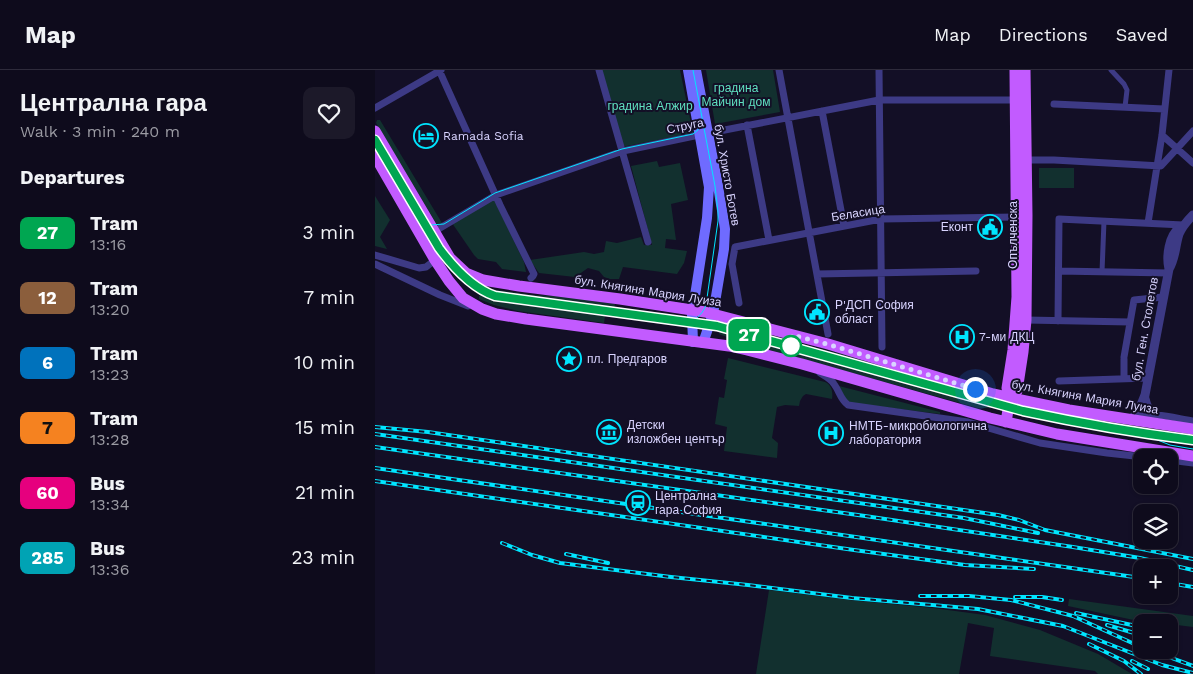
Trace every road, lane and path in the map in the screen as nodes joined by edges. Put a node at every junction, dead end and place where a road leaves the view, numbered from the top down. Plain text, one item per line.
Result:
1 (439, 70) edge
2 (599, 70) edge
3 (687, 70) edge
4 (696, 70) edge
5 (779, 70) edge
6 (879, 70) edge
7 (1015, 70) edge
8 (1025, 70) edge
9 (1111, 70) edge
10 (1170, 72) edge
11 (879, 100) junction
12 (1015, 100) junction
13 (1054, 104) dead end
14 (1125, 107) junction
15 (375, 108) edge
16 (1165, 109) junction
17 (822, 111) junction
18 (788, 118) junction
19 (747, 125) junction
20 (375, 131) edge
21 (1193, 131) edge
22 (704, 134) junction
23 (1162, 135) junction
24 (1177, 149) junction
25 (622, 150) junction
26 (375, 156) edge
27 (1026, 160) junction
28 (1193, 163) edge
29 (1157, 166) junction
30 (495, 195) junction
31 (1193, 215) edge
32 (1016, 217) junction
33 (881, 219) junction
34 (1104, 221) junction
35 (1148, 223) junction
36 (1184, 225) junction
37 (844, 226) junction
38 (435, 231) junction
39 (809, 233) junction
40 (769, 240) junction
41 (648, 242) dead end
42 (375, 254) edge
43 (435, 260) junction
44 (375, 264) edge
45 (976, 271) dead end
46 (1059, 271) junction
47 (1168, 271) junction
48 (1102, 272) junction
49 (881, 273) junction
50 (817, 274) junction
51 (531, 278) dead end
52 (1163, 297) junction
53 (739, 303) dead end
54 (482, 309) junction
55 (692, 310) junction
56 (713, 314) junction
57 (1026, 320) junction
58 (1058, 321) junction
59 (1130, 322) junction
60 (828, 334) dead end
61 (698, 342) junction
62 (882, 347) dead end
63 (802, 364) junction
64 (1125, 378) junction
65 (1148, 378) junction
66 (1059, 381) dead end
67 (1145, 395) junction
68 (1011, 398) junction
69 (1155, 414) junction
70 (1131, 420) junction
71 (1193, 421) edge
72 (1006, 422) junction
73 (1193, 429) edge
74 (1133, 456) edge
75 (1193, 456) edge
76 (1178, 461) edge
77 (1193, 463) edge

1 - 15 street
1 - 30 street
2 - 25 street
3 - 22 main road, бул. Христо Ботев
4 - 22 main road, бул. Христо Ботев
5 - 18 street
6 - 11 street
7 - 12 main road, Опълченска
8 - 27 main road, Опълченска
9 - 14 street
10 - 16 street
11 - 12 street, Струга
11 - 17 street, Струга
11 - 33 street
12 - 32 main road, Опълченска
13 - 14 street
14 - 16 street
16 - 23 street
17 - 18 street, Струга
17 - 37 street
18 - 19 street, Струга
18 - 39 street
19 - 22 street, Струга
19 - 40 street
20 - 38 main road, бул. Княгиня Мария Луиза
21 - 24 street
22 - 25 street, Струга
22 - 55 main road, бул. Христо Ботев
22 - 56 main road, бул. Христо Ботев
23 - 24 street
23 - 29 street
24 - 28 street
24 - 29 street
25 - 30 street, Струга
25 - 41 street
26 - 43 main road
27 - 29 street
27 - 57 main road, Опълченска
29 - 35 street
30 - 38 street, Струга
30 - 51 street
31 - 36 street, бул. Ген. Столетов
32 - 33 street, Беласица
32 - 68 main road, Опълченска
33 - 37 street, Беласица
33 - 49 street
34 - 35 street
34 - 46 street
34 - 48 street
35 - 36 street
36 - 47 street, бул. Ген. Столетов
37 - 39 street, Беласица
38 - 55 main road, бул. Княгиня Мария Луиза
39 - 40 street, Беласица
39 - 50 street
40 - 53 street, Беласица
42 - 43 street
43 - 54 main road
44 - 54 street
45 - 49 street
46 - 48 street
46 - 58 street
47 - 48 street
47 - 52 street, бул. Ген. Столетов
49 - 50 street
49 - 62 street
50 - 60 street
52 - 59 street
52 - 65 street, бул. Ген. Столетов
54 - 61 main road
55 - 56 main road, бул. Княгиня Мария Луиза
55 - 61 main road, бул. Христо Ботев
56 - 61 main road, бул. Христо Ботев
56 - 68 main road, бул. Княгиня Мария Луиза
57 - 58 street
57 - 68 main road, Опълченска
58 - 59 street
59 - 64 street
61 - 63 main road
63 - 72 main road
63 - 74 street
64 - 65 street
64 - 66 street
65 - 67 street, бул. Ген. Столетов
67 - 69 street
67 - 70 street, бул. Ген. Столетов
68 - 70 main road, бул. Княгиня Мария Луиза
68 - 72 main road, Опълченска
69 - 70 street
69 - 71 street
70 - 73 main road, бул. Княгиня Мария Луиза
72 - 75 main road
76 - 77 street

